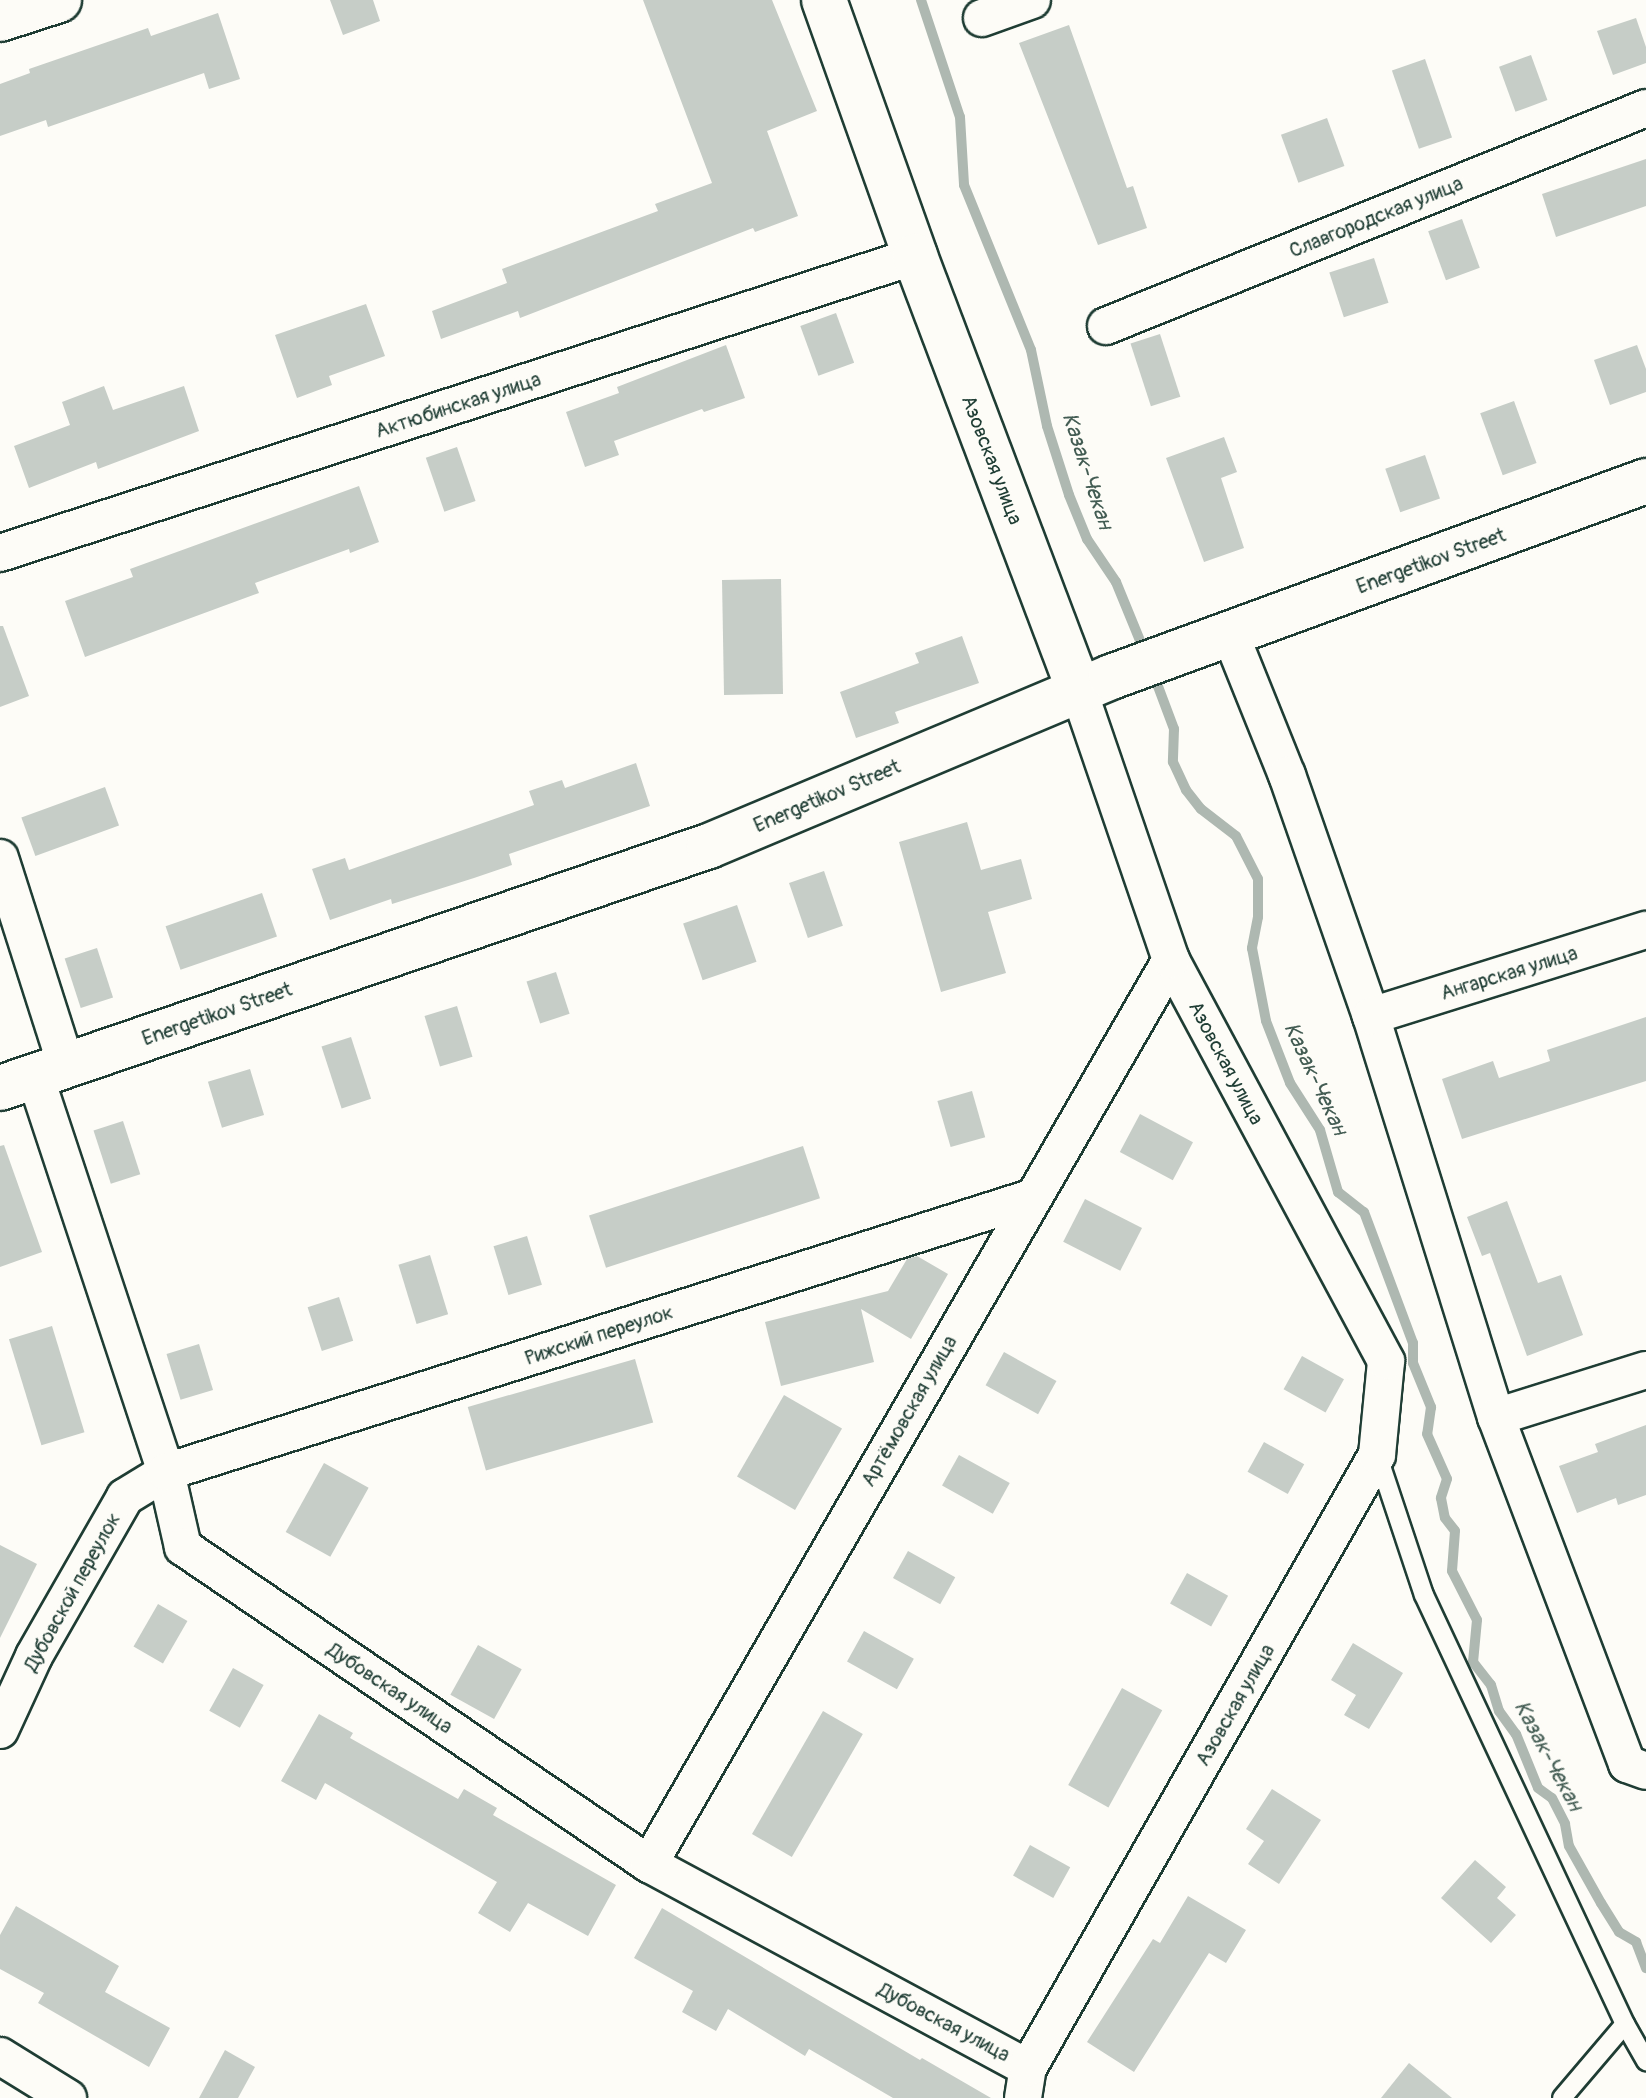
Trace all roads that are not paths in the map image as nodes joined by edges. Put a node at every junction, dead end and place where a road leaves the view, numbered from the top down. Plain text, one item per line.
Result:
1 (59, 0) edge
2 (824, 0) edge
3 (1032, 0) edge
4 (982, 18) dead end
5 (0, 19) edge
6 (1646, 108) edge
7 (915, 256) junction
8 (1106, 326) dead end
9 (1646, 481) edge
10 (0, 553) edge
11 (1215, 642) junction
12 (1095, 684) junction
13 (0, 858) edge
14 (1646, 930) edge
15 (1171, 960) junction
16 (1371, 1016) junction
17 (34, 1076) edge
18 (1031, 1198) junction
19 (1646, 1370) edge
20 (1496, 1417) junction
21 (1377, 1455) junction
22 (166, 1472) junction
23 (0, 1730) edge
24 (1646, 1771) edge
25 (649, 1864) junction
26 (1625, 2024) junction
27 (0, 2056) edge
28 (1646, 2061) edge
29 (1026, 2083) edge
30 (68, 2098) edge
31 (1562, 2098) edge

1 - 5 main road
2 - 7 main road, Азовская улица
3 - 4 street
6 - 8 street, Славгородская улица
7 - 10 street, Актюбинская улица
7 - 12 main road, Азовская улица
9 - 11 main road, Energetikov Street
11 - 12 main road, Energetikov Street
11 - 16 street
12 - 15 street, Азовская улица
12 - 17 main road, Energetikov Street
13 - 17 street, Дубовская улица
14 - 16 street, Ангарская улица
15 - 18 street, Артёмовская улица
15 - 21 street, Азовская улица
16 - 20 street
17 - 22 street, Дубовская улица
18 - 22 street, Рижский переулок
18 - 25 street, Артёмовская улица
19 - 20 street
20 - 24 street
21 - 26 lane
21 - 29 street, Азовская улица
22 - 23 street, Дубовской переулок
22 - 25 street, Дубовская улица
25 - 29 street, Дубовская улица
26 - 28 lane
26 - 31 lane
27 - 30 street

